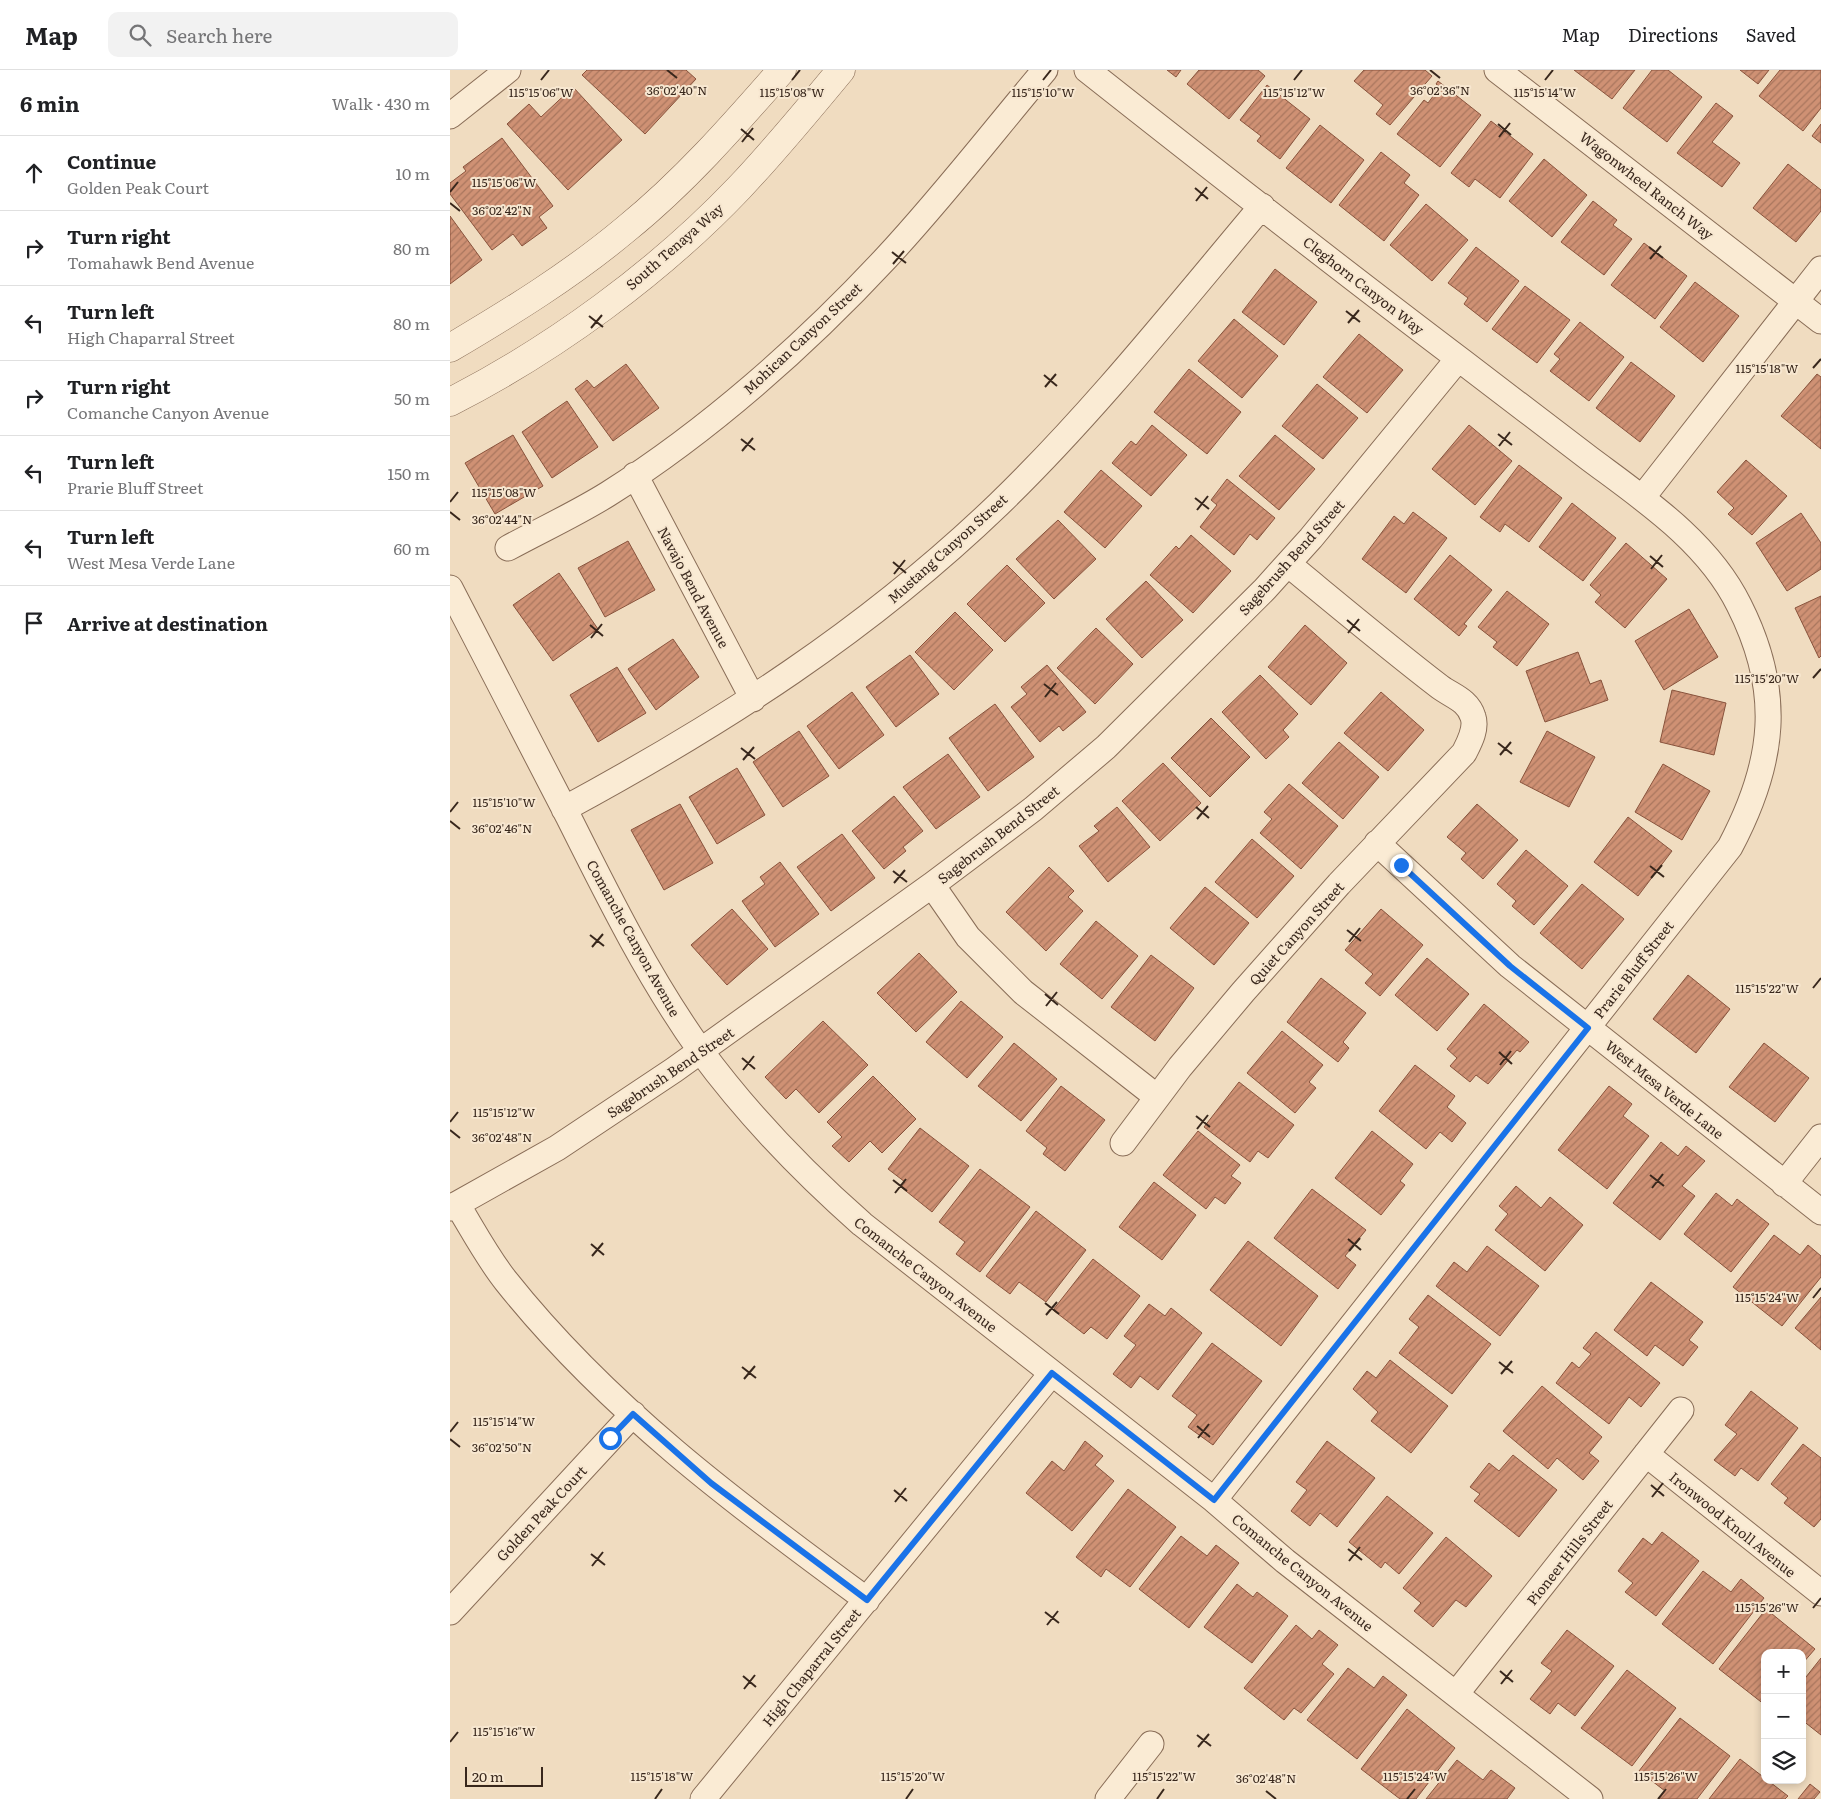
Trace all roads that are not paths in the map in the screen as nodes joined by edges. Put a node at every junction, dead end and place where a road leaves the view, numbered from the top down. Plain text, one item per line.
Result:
1 (508, 70) edge
2 (782, 70) edge
3 (841, 70) edge
4 (1045, 70) edge
5 (1087, 70) edge
6 (1498, 70) edge
7 (450, 116) edge
8 (1262, 206) junction
9 (1821, 269) edge
10 (1796, 301) junction
11 (1821, 321) edge
12 (450, 348) edge
13 (1458, 359) junction
14 (450, 402) edge
15 (635, 475) junction
16 (1642, 498) junction
17 (508, 548) dead end
18 (1288, 564) junction
19 (453, 600) edge
20 (753, 699) junction
21 (564, 809) junction
22 (1377, 843) junction
23 (932, 885) junction
24 (1588, 1028) junction
25 (701, 1051) junction
26 (1157, 1097) junction
27 (1821, 1137) edge
28 (1123, 1143) dead end
29 (1784, 1184) junction
30 (454, 1206) edge
31 (1821, 1212) edge
32 (1052, 1373) junction
33 (1682, 1410) dead end
34 (633, 1414) junction
35 (1646, 1454) junction
36 (1214, 1500) junction
37 (1821, 1593) edge
38 (867, 1600) junction
39 (450, 1612) edge
40 (1456, 1694) junction
41 (1151, 1744) dead end
42 (715, 1795) edge
43 (1108, 1799) edge
44 (1590, 1799) edge

1 - 7 street
2 - 12 street
3 - 14 street, South Tenaya Way
4 - 15 street, Mohican Canyon Street
5 - 8 street, Cleghorn Canyon Way
6 - 10 street, Wagonwheel Ranch Way
8 - 13 street, Cleghorn Canyon Way
8 - 20 street, Mustang Canyon Street
9 - 10 street
10 - 11 street, Wagonwheel Ranch Way
10 - 16 street
13 - 16 street, Cleghorn Canyon Way
13 - 18 street, Sagebrush Bend Street
15 - 17 street, Mohican Canyon Street
15 - 20 street, Navajo Bend Avenue
16 - 24 street, Prarie Bluff Street
18 - 22 street, Quiet Canyon Street
18 - 23 street, Sagebrush Bend Street
19 - 21 street, Comanche Canyon Avenue
20 - 21 street, Mustang Canyon Street
21 - 25 street, Comanche Canyon Avenue
22 - 24 street, West Mesa Verde Lane
22 - 26 street, Quiet Canyon Street
23 - 25 street, Sagebrush Bend Street
23 - 26 street
24 - 29 street, West Mesa Verde Lane
24 - 36 street, Prarie Bluff Street
25 - 30 street, Sagebrush Bend Street
25 - 32 street, Comanche Canyon Avenue
26 - 28 street, Quiet Canyon Street
27 - 29 street
29 - 31 street, West Mesa Verde Lane
30 - 34 street
32 - 36 street, Comanche Canyon Avenue
32 - 38 street, High Chaparral Street
33 - 35 street, Pioneer Hills Street
34 - 38 street
34 - 39 street, Golden Peak Court
35 - 37 street, Ironwood Knoll Avenue
35 - 40 street, Pioneer Hills Street
36 - 40 street, Comanche Canyon Avenue
38 - 42 street, High Chaparral Street
40 - 44 street, Comanche Canyon Avenue
41 - 43 street

